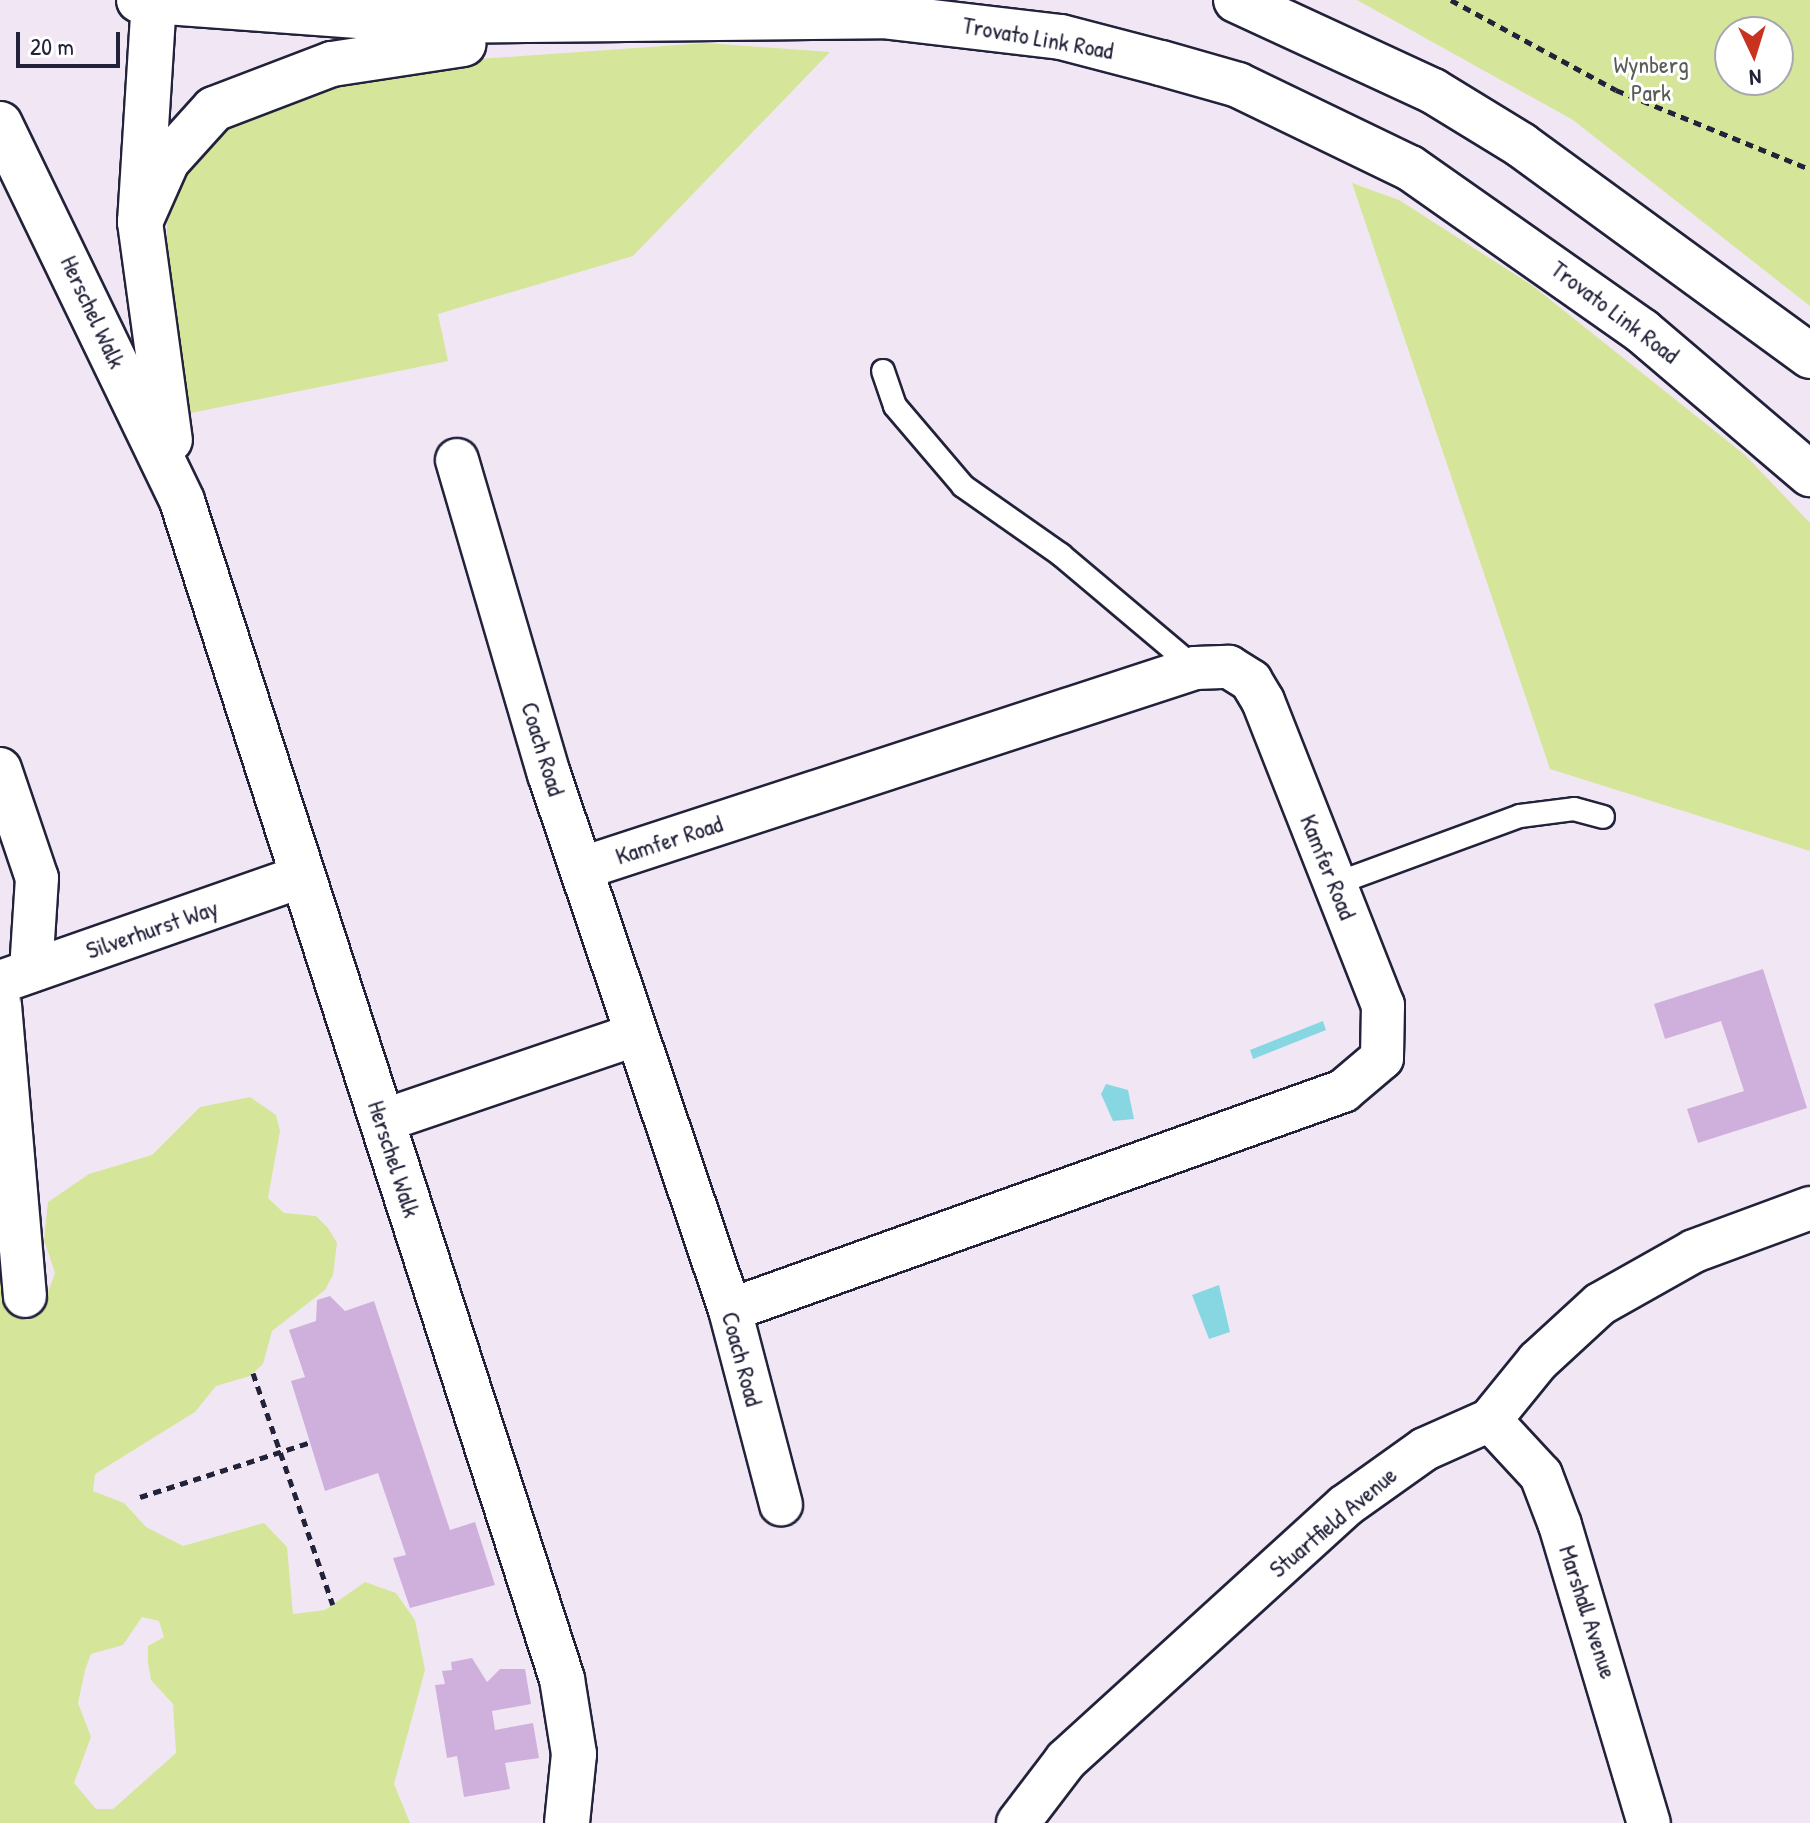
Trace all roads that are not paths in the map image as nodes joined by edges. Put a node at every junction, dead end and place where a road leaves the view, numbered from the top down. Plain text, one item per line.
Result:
1 (1236, 0) edge
2 (149, 1) edge
3 (594, 16) junction
4 (0, 124) edge
5 (140, 222) junction
6 (1810, 356) edge
7 (883, 371) dead end
8 (457, 460) dead end
9 (1810, 474) edge
10 (182, 501) junction
11 (1195, 668) junction
12 (0, 769) edge
13 (1603, 817) dead end
14 (583, 868) junction
15 (303, 876) junction
16 (1335, 884) junction
17 (15, 977) edge
18 (0, 1005) edge
19 (635, 1035) junction
20 (382, 1121) junction
21 (1810, 1208) edge
22 (25, 1296) dead end
23 (730, 1310) junction
24 (1490, 1420) junction
25 (781, 1504) dead end
26 (567, 1823) edge
27 (1018, 1823) edge
28 (1649, 1823) edge

1 - 6 main road
2 - 3 main road, Trovato Link Road
2 - 5 main road, Herschel Walk
3 - 5 main road
3 - 9 main road, Trovato Link Road
4 - 10 main road, Herschel Walk
5 - 10 main road, Herschel Walk
7 - 11 lane
8 - 14 street, Coach Road
10 - 15 main road, Herschel Walk
11 - 14 street, Kamfer Road
11 - 16 street, Kamfer Road
12 - 17 street
13 - 16 lane
14 - 19 street, Coach Road
15 - 17 street, Silverhurst Way
15 - 20 main road, Herschel Walk
16 - 23 street, Kamfer Road
18 - 22 street
19 - 20 street
19 - 23 street, Coach Road
20 - 26 main road, Herschel Walk
21 - 24 street, Stuartfield Avenue
23 - 25 street, Coach Road
24 - 27 street, Stuartfield Avenue
24 - 28 street, Marshall Avenue

